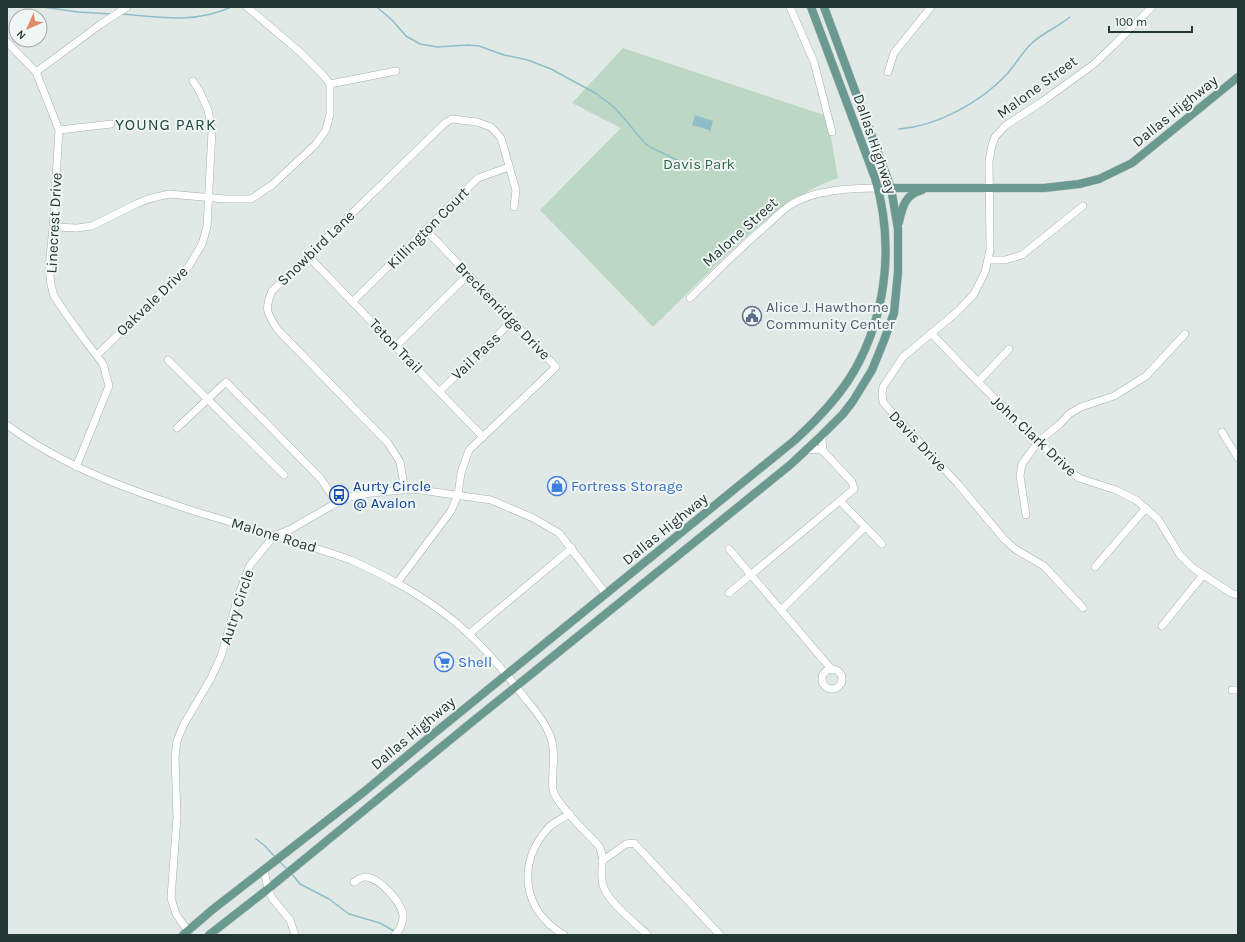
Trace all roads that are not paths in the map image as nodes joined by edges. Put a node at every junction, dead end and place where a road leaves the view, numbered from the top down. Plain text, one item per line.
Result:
1 (127, 7) edge
2 (247, 7) edge
3 (790, 7) edge
4 (811, 7) edge
5 (824, 7) edge
6 (931, 7) edge
7 (1152, 7) edge
8 (7, 42) edge
9 (396, 71) dead end
10 (36, 72) junction
11 (888, 72) dead end
12 (1238, 77) edge
13 (193, 81) dead end
14 (330, 84) junction
15 (111, 124) dead end
16 (59, 130) junction
17 (832, 132) dead end
18 (509, 167) junction
19 (878, 188) junction
20 (891, 188) junction
21 (930, 188) junction
22 (989, 188) junction
23 (209, 197) junction
24 (1083, 206) dead end
25 (514, 207) dead end
26 (53, 227) junction
27 (898, 229) junction
28 (426, 230) junction
29 (308, 256) junction
30 (988, 260) junction
31 (468, 275) junction
32 (690, 298) dead end
33 (353, 302) junction
34 (512, 321) junction
35 (931, 334) junction
36 (1184, 334) dead end
37 (396, 346) junction
38 (1009, 349) dead end
39 (96, 355) junction
40 (168, 360) dead end
41 (978, 382) junction
42 (440, 391) junction
43 (208, 399) junction
44 (7, 425) edge
45 (177, 428) dead end
46 (1222, 432) dead end
47 (824, 434) junction
48 (484, 437) junction
49 (1038, 442) junction
50 (806, 450) junction
51 (823, 451) junction
52 (1238, 458) edge
53 (76, 467) junction
54 (284, 475) dead end
55 (405, 490) junction
56 (458, 495) junction
57 (840, 501) junction
58 (337, 503) junction
59 (1146, 508) junction
60 (1026, 515) dead end
61 (865, 527) junction
62 (274, 536) junction
63 (882, 544) dead end
64 (572, 548) junction
65 (729, 549) dead end
66 (1095, 566) dead end
67 (751, 574) junction
68 (1203, 575) junction
69 (397, 583) junction
70 (729, 593) dead end
71 (606, 594) junction
72 (1238, 595) edge
73 (1083, 608) dead end
74 (781, 610) junction
75 (1162, 626) dead end
76 (469, 634) junction
77 (832, 670) dead end
78 (506, 674) junction
79 (516, 686) junction
80 (570, 814) junction
81 (602, 861) junction
82 (264, 870) junction
83 (354, 882) dead end
84 (268, 889) junction
85 (185, 933) edge
86 (209, 935) edge
87 (295, 935) edge
88 (396, 935) edge
89 (564, 935) edge
90 (648, 935) edge
91 (720, 935) edge

1 - 10 street
2 - 14 street
3 - 17 street
4 - 19 main road, Dallas Highway
5 - 20 main road, Dallas Highway
6 - 11 street
7 - 22 street, Malone Street
8 - 10 street, Linecrest Drive
9 - 14 street
10 - 16 street, Linecrest Drive
12 - 22 main road, Dallas Highway
13 - 23 street, Oakvale Drive
14 - 23 street
15 - 16 street
16 - 26 street, Linecrest Drive
18 - 25 street, Snowbird Lane
18 - 28 street, Killington Court
18 - 29 street, Snowbird Lane
19 - 20 main road, Malone Street
19 - 32 street, Malone Street
19 - 71 main road, Dallas Highway
20 - 21 main road, Malone Street
20 - 27 main road, Dallas Highway
21 - 22 main road, Malone Street
21 - 27 main road
22 - 30 street, Davis Drive
23 - 26 street
23 - 39 street, Oakvale Drive
24 - 30 street
26 - 39 street, Linecrest Drive
27 - 47 main road, Dallas Highway
28 - 31 street, Breckenridge Drive
28 - 33 street, Killington Court
29 - 33 street, Teton Trail
29 - 55 street, Snowbird Lane
30 - 35 street, Davis Drive
31 - 34 street, Breckenridge Drive
31 - 37 street
33 - 37 street, Teton Trail
34 - 42 street, Vail Pass
34 - 48 street, Breckenridge Drive
35 - 41 street, John Clark Drive
35 - 73 street, Davis Drive
36 - 49 street
37 - 42 street, Teton Trail
38 - 41 street
39 - 53 street, Linecrest Drive
40 - 43 street
41 - 49 street, John Clark Drive
42 - 48 street, Teton Trail
43 - 45 street
43 - 54 street
43 - 58 street
44 - 53 street, Malone Road
46 - 52 street
47 - 50 main road, Dallas Highway
47 - 51 street
48 - 56 street, Breckenridge Drive
49 - 59 street, John Clark Drive
49 - 60 street
50 - 51 street
50 - 79 main road, Dallas Highway
51 - 57 street
53 - 62 street, Malone Road
55 - 56 street, Autry Circle
55 - 58 street, Autry Circle
56 - 64 street, Autry Circle
56 - 69 street, Breckenridge Drive
57 - 61 street
57 - 67 street
58 - 62 street, Autry Circle
59 - 66 street
59 - 68 street, John Clark Drive
61 - 63 street
61 - 74 street
62 - 69 street, Malone Road
62 - 85 street, Autry Circle
64 - 71 street, Autry Circle
64 - 76 street
65 - 67 street
67 - 70 street
67 - 74 street
68 - 72 street, John Clark Drive
68 - 75 street
69 - 76 street, Malone Road
71 - 78 main road, Dallas Highway
74 - 77 street
76 - 78 street, Malone Road
78 - 79 street, Malone Road
78 - 82 main road, Dallas Highway
79 - 80 street, Malone Road
79 - 84 main road, Dallas Highway
80 - 81 street, Malone Road
80 - 89 street
81 - 90 street, Malone Road
81 - 91 street
82 - 84 street
82 - 85 main road, Dallas Highway
83 - 88 street
84 - 86 main road, Dallas Highway
84 - 87 street

